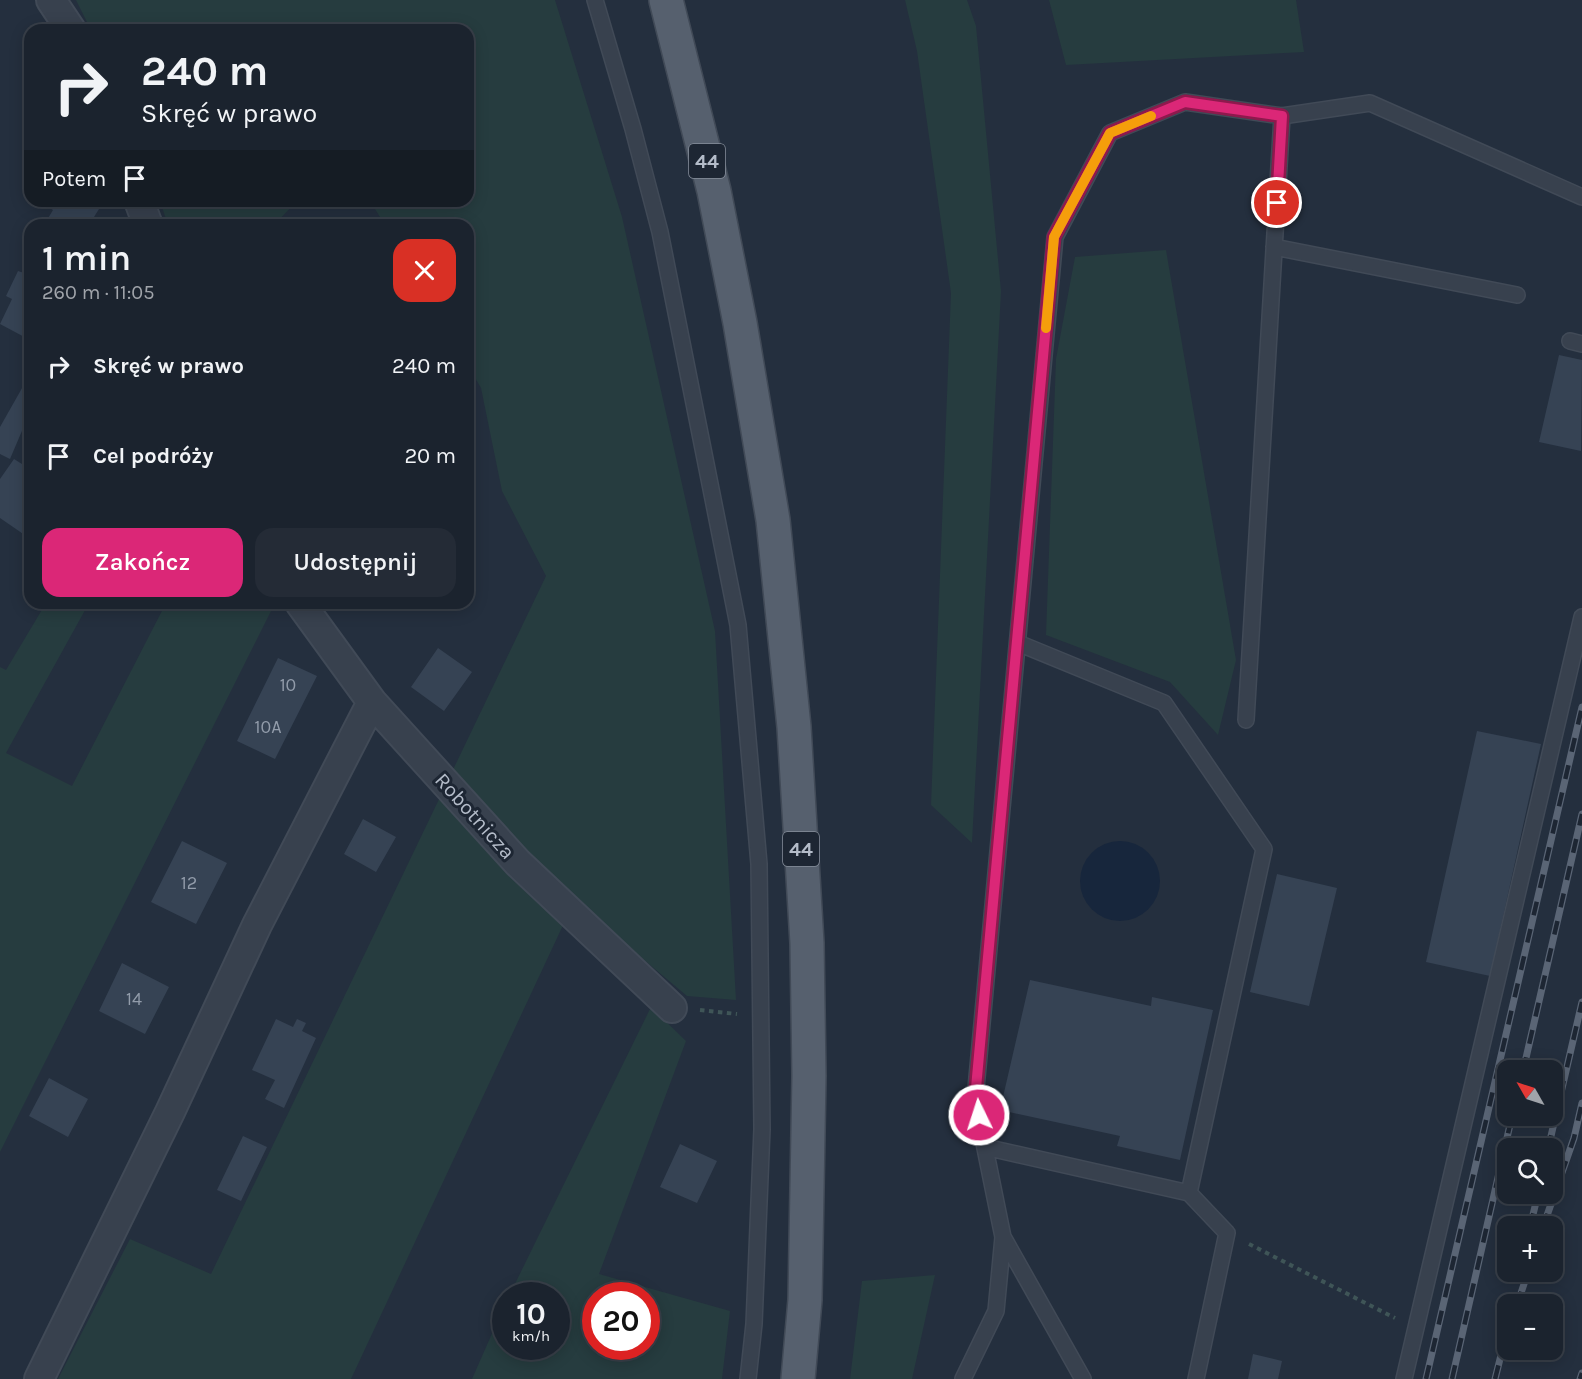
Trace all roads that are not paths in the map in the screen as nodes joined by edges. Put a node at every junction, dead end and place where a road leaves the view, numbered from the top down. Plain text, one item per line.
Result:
1 (51, 0) edge
2 (595, 0) edge
3 (666, 0) edge
4 (66, 24) edge
5 (1282, 116) junction
6 (1582, 197) edge
7 (1275, 247) junction
8 (1517, 295) dead end
9 (304, 609) edge
10 (1582, 617) edge
11 (1018, 643) junction
12 (372, 702) junction
13 (1246, 720) dead end
14 (672, 1008) road end
15 (985, 1147) junction
16 (1189, 1193) junction
17 (1003, 1237) junction
18 (39, 1379) edge
19 (748, 1379) edge
20 (798, 1379) edge
21 (963, 1379) edge
22 (1083, 1379) edge
23 (1196, 1379) edge
24 (1404, 1379) edge

1 - 4 street
2 - 19 lane
3 - 20 main road, 44
5 - 6 lane
5 - 7 lane
5 - 11 lane
7 - 8 lane
7 - 13 lane
9 - 12 street, Robotnicza
10 - 24 lane
11 - 15 lane
11 - 16 lane
12 - 14 street, Robotnicza
12 - 18 street
15 - 16 lane
15 - 17 lane
16 - 23 lane
17 - 21 lane
17 - 22 lane

